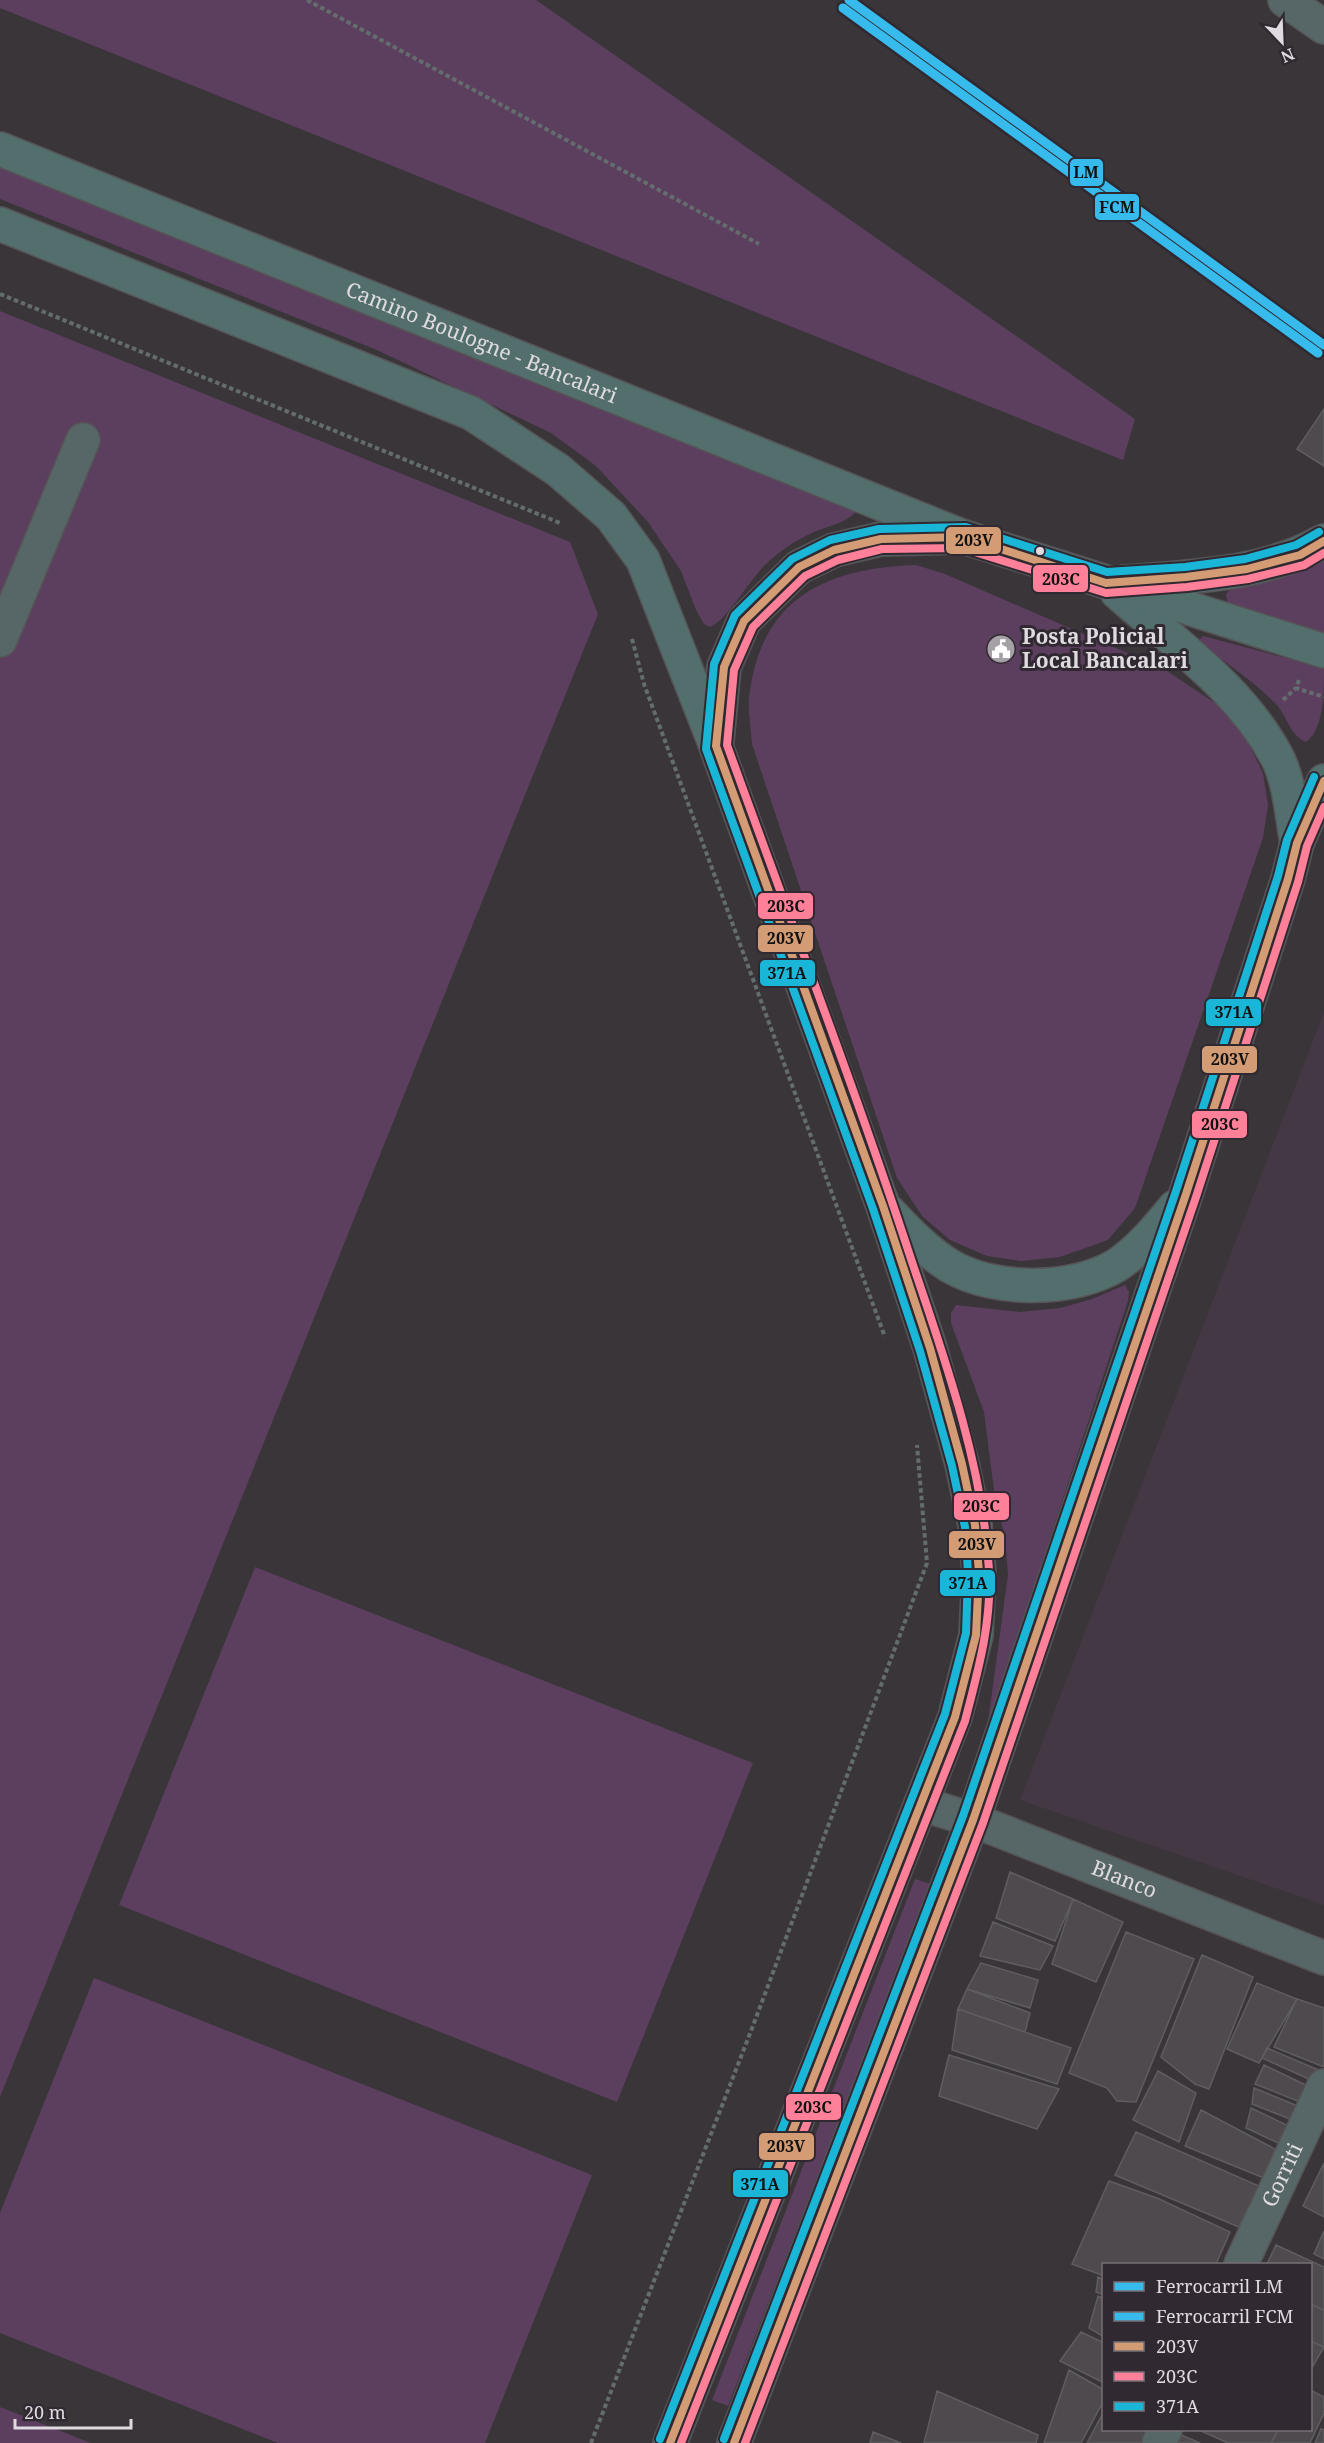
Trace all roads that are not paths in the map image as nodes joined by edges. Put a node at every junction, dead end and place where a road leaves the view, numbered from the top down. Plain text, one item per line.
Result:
1 (1285, 0) edge
2 (1324, 27) edge
3 (0, 149) edge
4 (0, 224) edge
5 (83, 440) dead end
6 (964, 537) junction
7 (1324, 542) edge
8 (1106, 583) junction
9 (0, 640) edge
10 (1324, 651) edge
11 (716, 746) junction
12 (1324, 781) edge
13 (1324, 816) edge
14 (1297, 843) junction
15 (1186, 1194) junction
16 (883, 1206) junction
17 (922, 1804) junction
18 (974, 1820) junction
19 (1324, 1958) edge
20 (1324, 2086) edge
21 (1242, 2263) edge
22 (677, 2440) edge
23 (734, 2443) edge

1 - 2 street
3 - 6 main road, Camino Boulogne - Bancalari
4 - 11 main road
5 - 9 street
6 - 8 main road, Camino Boulogne - Bancalari
6 - 11 main road
7 - 8 main road
8 - 10 main road, Camino Boulogne - Bancalari
8 - 14 main road
11 - 16 main road
12 - 14 main road
13 - 14 main road
14 - 15 main road
15 - 16 main road
15 - 18 main road
16 - 17 main road
17 - 18 street, Blanco
17 - 22 main road
18 - 19 street, Blanco
18 - 23 main road
20 - 21 street, Gorriti

